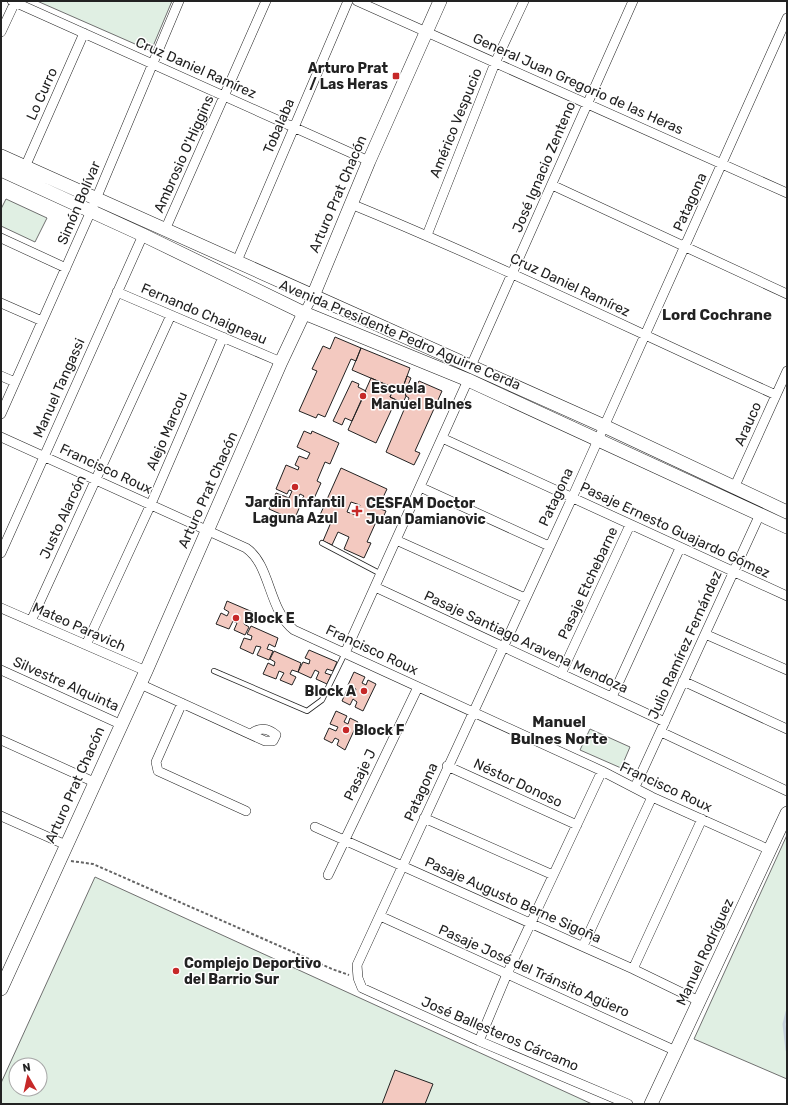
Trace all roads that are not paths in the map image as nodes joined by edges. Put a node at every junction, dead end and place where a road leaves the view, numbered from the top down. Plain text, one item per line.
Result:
1 (179, 1) edge
2 (266, 1) edge
3 (348, 1) edge
4 (357, 1) edge
5 (440, 1) edge
6 (524, 1) edge
7 (632, 1) edge
8 (13, 2) edge
9 (787, 18) edge
10 (1, 32) edge
11 (427, 32) junction
12 (84, 33) junction
13 (495, 63) junction
14 (153, 64) junction
15 (224, 96) junction
16 (587, 104) junction
17 (294, 127) junction
18 (1, 156) edge
19 (368, 161) junction
20 (722, 164) junction
21 (25, 167) junction
22 (1, 170) edge
23 (552, 185) junction
24 (787, 193) edge
25 (96, 198) junction
26 (351, 204) junction
27 (91, 211) junction
28 (165, 230) junction
29 (143, 235) junction
30 (427, 235) junction
31 (1, 238) edge
32 (685, 246) junction
33 (237, 261) junction
34 (66, 268) junction
35 (513, 273) junction
36 (117, 292) junction
37 (787, 294) edge
38 (313, 296) junction
39 (1, 303) edge
40 (304, 313) junction
41 (171, 315) junction
42 (42, 321) junction
43 (644, 336) junction
44 (223, 337) junction
45 (281, 362) junction
46 (471, 366) junction
47 (787, 371) edge
48 (1, 376) edge
49 (468, 380) junction
50 (15, 382) junction
51 (776, 395) junction
52 (1, 414) edge
53 (604, 426) junction
54 (1, 437) edge
55 (442, 438) junction
56 (597, 441) junction
57 (45, 456) junction
58 (96, 479) junction
59 (420, 487) junction
60 (734, 488) junction
61 (572, 498) junction
62 (151, 504) junction
63 (787, 512) edge
64 (760, 514) junction
65 (630, 524) junction
66 (787, 527) edge
67 (208, 530) junction
68 (396, 540) junction
69 (322, 544) dead end
70 (549, 546) junction
71 (680, 548) junction
72 (1, 553) edge
73 (733, 572) junction
74 (381, 574) junction
75 (375, 587) junction
76 (787, 596) edge
77 (525, 598) junction
78 (1, 608) edge
79 (31, 621) junction
80 (705, 634) junction
81 (86, 645) junction
82 (503, 647) junction
83 (345, 653) junction
84 (1, 670) edge
85 (214, 670) dead end
86 (787, 670) edge
87 (146, 671) junction
88 (561, 674) junction
89 (683, 681) junction
90 (140, 684) junction
91 (418, 687) junction
92 (612, 697) junction
93 (182, 703) junction
94 (473, 712) junction
95 (665, 722) junction
96 (120, 724) junction
97 (787, 729) edge
98 (661, 732) junction
99 (251, 734) dead end
100 (1, 740) edge
101 (448, 766) junction
102 (602, 771) junction
103 (94, 782) junction
104 (635, 787) junction
105 (787, 791) edge
106 (652, 797) junction
107 (246, 811) dead end
108 (787, 813) edge
109 (1, 817) edge
110 (424, 818) junction
111 (702, 819) junction
112 (577, 825) junction
113 (315, 827) dead end
114 (344, 840) junction
115 (66, 845) junction
116 (770, 850) junction
117 (403, 866) junction
118 (328, 875) dead end
119 (553, 875) junction
120 (380, 916) junction
121 (531, 923) junction
122 (583, 946) junction
123 (633, 968) junction
124 (507, 974) junction
125 (362, 988) joint
126 (1, 989) edge
127 (699, 1000) junction
128 (478, 1041) junction
129 (676, 1051) junction
130 (628, 1104) edge
131 (651, 1104) edge

1 - 14 street, Simón Bolívar
2 - 15 street, Ambrosio O'Higgins
3 - 17 street, Tobalaba
4 - 11 street, General Juan Gregorio de las Heras
5 - 11 main road, Arturo Prat Chacón
6 - 13 street, Américo Vespucio
7 - 16 street, José Ignacio Zenteno
8 - 10 street
8 - 12 street, Cruz Daniel Ramírez
9 - 20 street, Patagona
11 - 13 street, General Juan Gregorio de las Heras
11 - 19 main road, Arturo Prat Chacón
12 - 14 street, Cruz Daniel Ramírez
12 - 21 street, Lo Curro
13 - 16 street, General Juan Gregorio de las Heras
13 - 30 street, Américo Vespucio
14 - 15 street, Cruz Daniel Ramírez
14 - 25 street, Simón Bolívar
15 - 17 street, Cruz Daniel Ramírez
15 - 28 street, Ambrosio O'Higgins
16 - 20 street, General Juan Gregorio de las Heras
16 - 23 street, José Ignacio Zenteno
17 - 19 street, Cruz Daniel Ramírez
17 - 33 street, Tobalaba
18 - 21 main road, Avenida Presidente Pedro Aguirre Cerda
19 - 26 main road, Arturo Prat Chacón
20 - 24 street, General Juan Gregorio de las Heras
20 - 32 street, Patagona
21 - 25 main road, Avenida Presidente Pedro Aguirre Cerda
22 - 27 main road, Avenida Presidente Pedro Aguirre Cerda
23 - 32 street
23 - 35 street, José Ignacio Zenteno
25 - 27 street, Simón Bolívar
25 - 28 main road, Avenida Presidente Pedro Aguirre Cerda
26 - 30 street, Cruz Daniel Ramírez
26 - 38 main road, Arturo Prat Chacón
27 - 29 main road, Avenida Presidente Pedro Aguirre Cerda
27 - 34 street, Simón Bolívar
28 - 33 main road, Avenida Presidente Pedro Aguirre Cerda
29 - 36 street, Manuel Tangassi
29 - 40 main road, Avenida Presidente Pedro Aguirre Cerda
30 - 35 street, Cruz Daniel Ramírez
31 - 34 street
32 - 37 street
32 - 43 street, Patagona
33 - 38 main road, Avenida Presidente Pedro Aguirre Cerda
34 - 42 street, Simón Bolívar
35 - 43 street, Cruz Daniel Ramírez
35 - 46 street, José Ignacio Zenteno
36 - 41 street, Fernando Chaigneau
36 - 57 street, Manuel Tangassi
38 - 40 street, Arturo Prat Chacón
38 - 46 main road, Avenida Presidente Pedro Aguirre Cerda
39 - 42 street
40 - 45 main road, Arturo Prat Chacón
40 - 49 main road, Avenida Presidente Pedro Aguirre Cerda
41 - 44 street, Fernando Chaigneau
41 - 58 street, Justo Alarcón
42 - 50 street, Simón Bolívar
43 - 51 street, Cruz Daniel Ramírez
43 - 53 street, Patagona
44 - 45 street, Fernando Chaigneau
44 - 62 street, Alejo Marcou
45 - 67 main road, Arturo Prat Chacón
46 - 49 main road
46 - 53 main road, Avenida Presidente Pedro Aguirre Cerda
47 - 51 street, Arauco
48 - 50 street
49 - 55 street
49 - 56 main road, Avenida Presidente Pedro Aguirre Cerda
50 - 52 street, Simón Bolívar
51 - 60 street, Arauco
53 - 56 street, Patagona
53 - 60 main road, Avenida Presidente Pedro Aguirre Cerda
54 - 57 street, Francisco Roux
55 - 59 street
55 - 61 street, Pasaje Ernesto Guajardo Gómez
56 - 61 street, Patagona
56 - 64 main road, Avenida Presidente Pedro Aguirre Cerda
57 - 58 street, Francisco Roux
57 - 72 street, Manuel Tangassi
58 - 62 street, Francisco Roux
58 - 79 street, Justo Alarcón
59 - 68 street
59 - 70 street
60 - 63 main road, Avenida Presidente Pedro Aguirre Cerda
61 - 65 street, Pasaje Ernesto Guajardo Gómez
61 - 70 street, Patagona
62 - 67 street, Francisco Roux
62 - 81 street, Alejo Marcou
64 - 66 main road, Avenida Presidente Pedro Aguirre Cerda
64 - 73 street, Julio Ramírez Fernández
65 - 71 street, Pasaje Ernesto Guajardo Gómez
65 - 88 street, Pasaje Etchebarne
67 - 83 street, Francisco Roux
67 - 87 main road, Arturo Prat Chacón
68 - 74 street
68 - 77 street
69 - 74 lane
70 - 77 street, Patagona
71 - 73 street, Pasaje Ernesto Guajardo Gómez
71 - 92 street
73 - 76 street, Pasaje Ernesto Guajardo Gómez
73 - 80 street, Julio Ramírez Fernández
74 - 75 street
75 - 82 street, Pasaje Santiago Aravena Mendoza
75 - 83 street
77 - 82 street, Patagona
78 - 79 street, Mateo Paravich
79 - 81 street, Mateo Paravich
80 - 86 street
80 - 89 street, Julio Ramírez Fernández
81 - 87 street, Mateo Paravich
82 - 88 street, Pasaje Santiago Aravena Mendoza
82 - 94 street, Patagona
83 - 85 lane
83 - 91 street, Francisco Roux
84 - 96 street, Silvestre Alquinta
87 - 90 main road, Arturo Prat Chacón
88 - 92 street, Pasaje Santiago Aravena Mendoza
89 - 95 street, Julio Ramírez Fernández
89 - 97 street
90 - 93 street
90 - 96 main road, Arturo Prat Chacón
91 - 94 street, Francisco Roux
91 - 114 street, Pasaje J
92 - 95 street, Pasaje Santiago Aravena Mendoza
93 - 99 street
93 - 107 street
94 - 101 street, Patagona
94 - 102 street, Francisco Roux
95 - 98 street, Julio Ramírez Fernández
96 - 103 main road, Arturo Prat Chacón
98 - 104 street, Julio Ramírez Fernández
98 - 105 street
100 - 103 street
101 - 110 street, Patagona
101 - 112 street, Néstor Donoso
102 - 104 street, Francisco Roux
102 - 112 street
103 - 115 main road, Arturo Prat Chacón
104 - 106 street, Francisco Roux
106 - 111 street, Francisco Roux
106 - 122 street
108 - 116 main road, Manuel Rodríguez
109 - 115 street
110 - 117 street, Patagona
110 - 119 street
111 - 116 street, Francisco Roux
111 - 123 street
112 - 119 street
113 - 114 street, Pasaje Augusto Berne Sigoña
114 - 117 street, Pasaje Augusto Berne Sigoña
114 - 118 street, Pasaje J
115 - 126 main road, Arturo Prat Chacón
116 - 127 main road, Manuel Rodríguez
117 - 120 street, Patagona
117 - 121 street, Pasaje Augusto Berne Sigoña
119 - 121 street
120 - 124 street, Pasaje José del Tránsito Agüero
120 - 125 street, Patagona
121 - 122 street, Pasaje Augusto Berne Sigoña
121 - 124 street
122 - 123 street, Pasaje Augusto Berne Sigoña
123 - 127 street, Pasaje Augusto Berne Sigoña
124 - 128 street
124 - 129 street, Pasaje José del Tránsito Agüero
125 - 128 street, José Ballesteros Cárcamo
127 - 129 main road, Manuel Rodríguez
128 - 130 street, José Ballesteros Cárcamo
129 - 131 main road, Manuel Rodríguez

